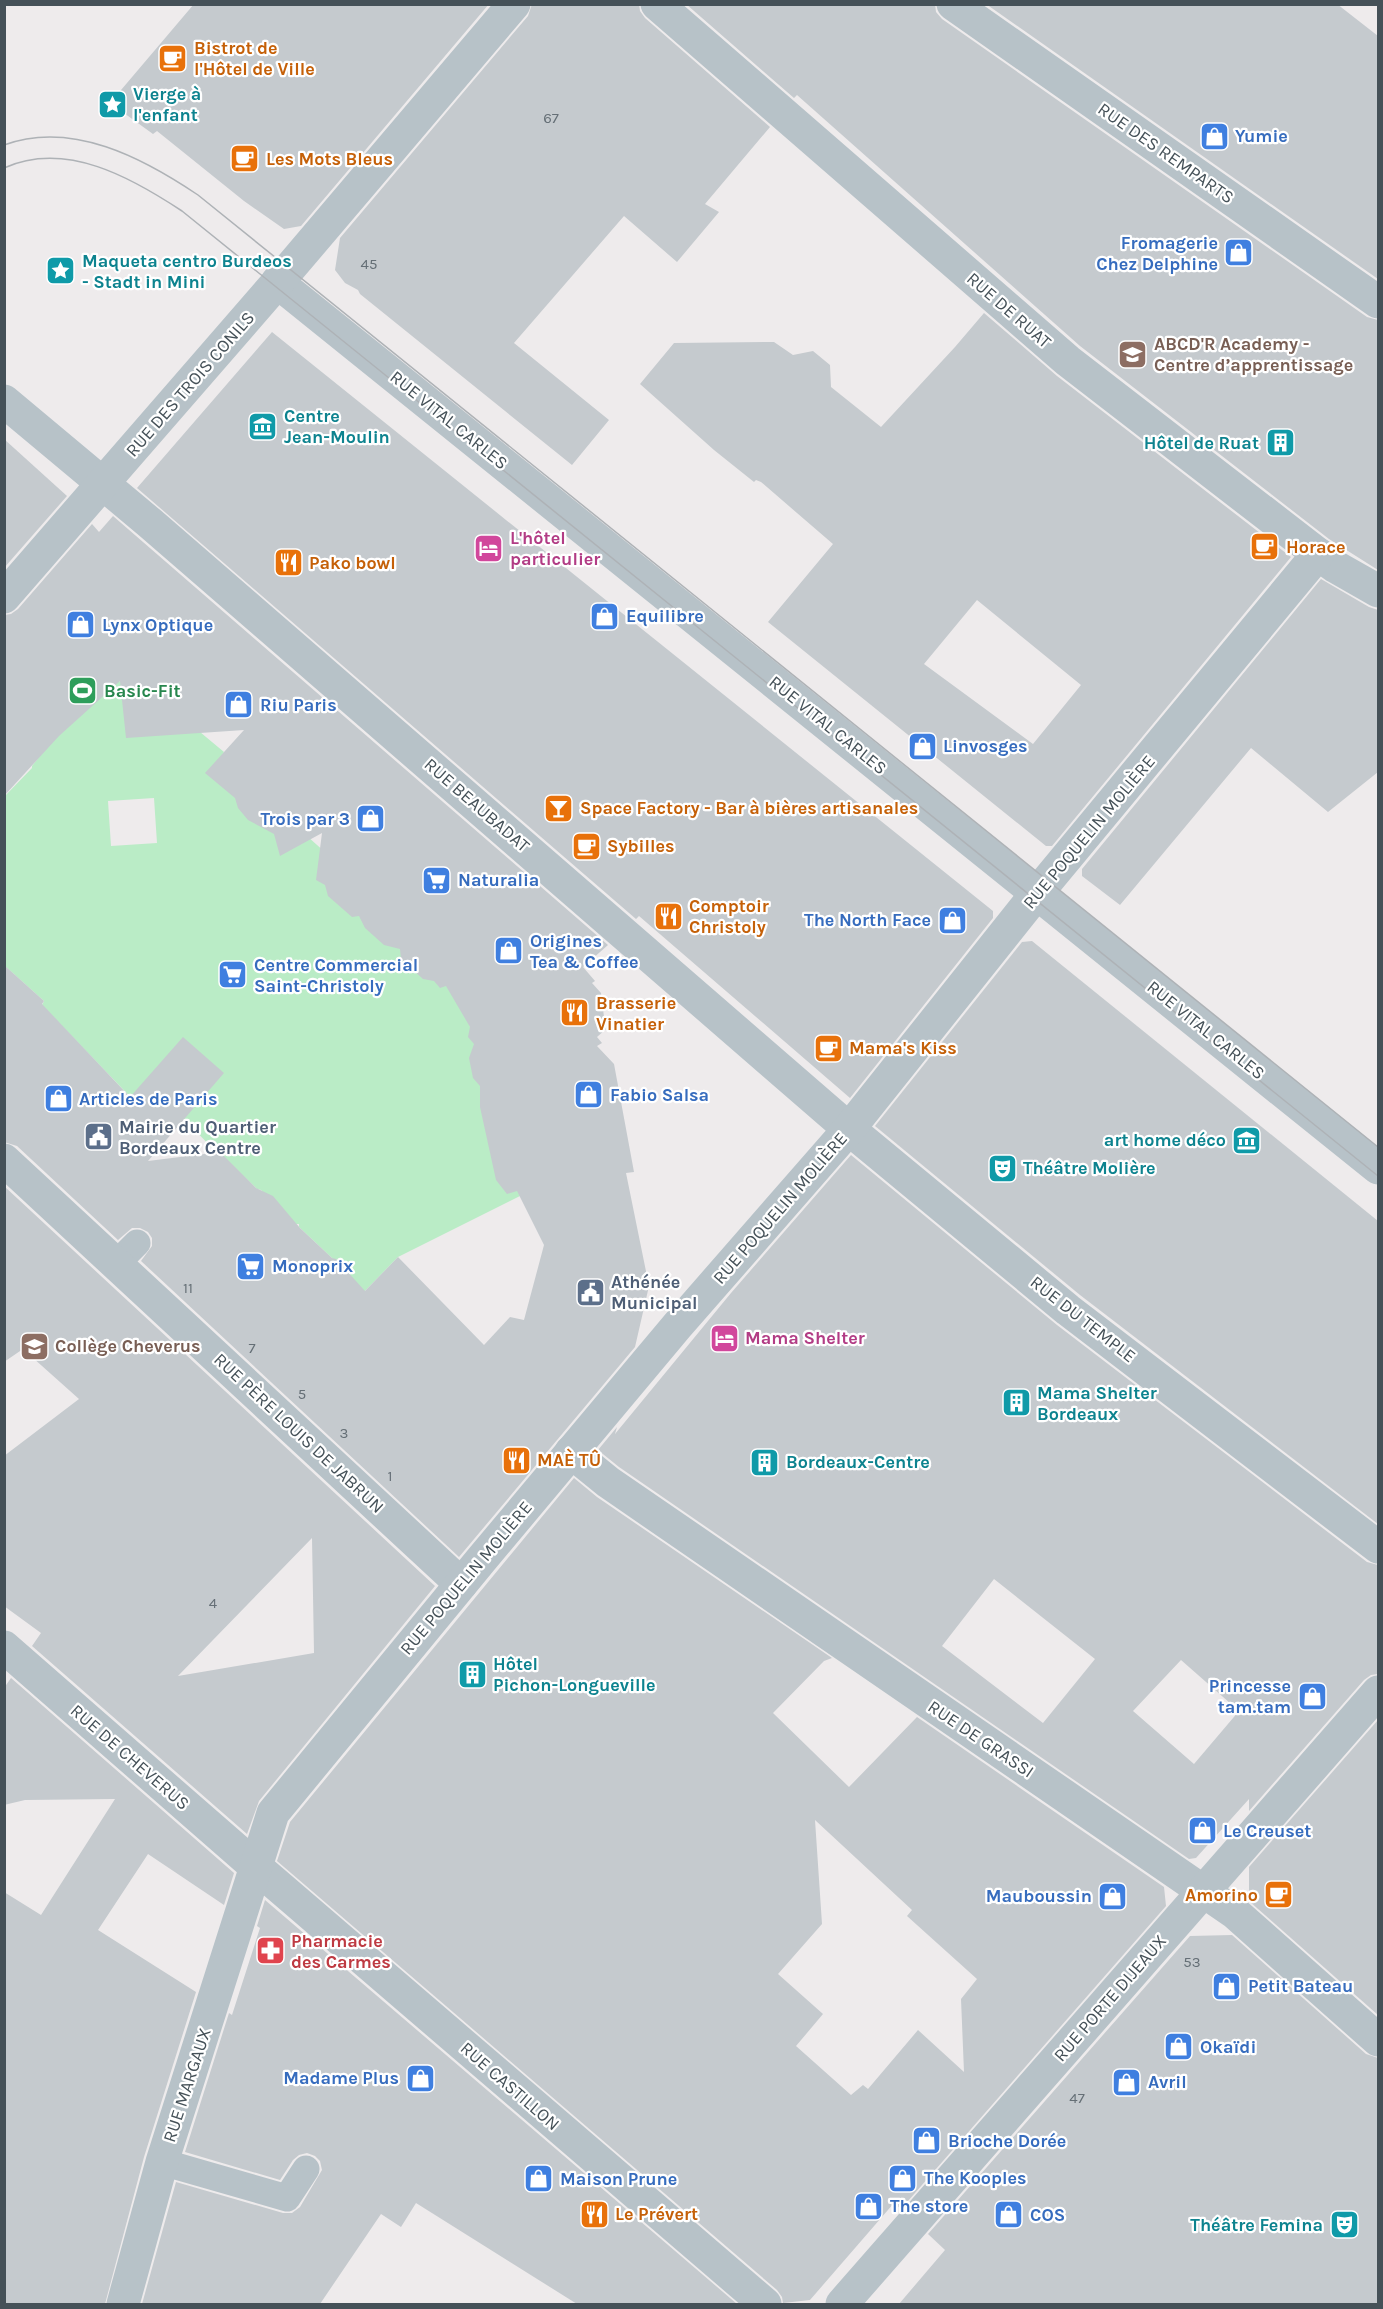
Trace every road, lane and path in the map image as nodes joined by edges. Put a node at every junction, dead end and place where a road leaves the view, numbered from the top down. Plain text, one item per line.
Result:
1 (514, 4) edge
2 (657, 4) edge
3 (953, 4) edge
4 (277, 282) junction
5 (1378, 302) edge
6 (4, 401) edge
7 (104, 483) junction
8 (1318, 554) junction
9 (1378, 591) edge
10 (4, 597) edge
11 (1037, 894) junction
12 (849, 1129) junction
13 (4, 1160) edge
14 (1378, 1168) edge
15 (571, 1452) junction
16 (1378, 1547) edge
17 (461, 1584) junction
18 (4, 1647) edge
19 (1378, 1692) edge
20 (256, 1868) junction
21 (1204, 1891) junction
22 (1378, 2040) edge
23 (162, 2162) junction
24 (306, 2169) dead end
25 (123, 2304) edge
26 (765, 2304) edge
27 (842, 2304) edge

1 - 4 street, RUE DES TROIS CONILS
2 - 8 street, RUE DE RUAT
3 - 5 street, RUE DES REMPARTS
4 - 7 street, RUE DES TROIS CONILS
4 - 11 street, RUE VITAL CARLES
6 - 7 street, RUE BEAUBADAT
7 - 10 street, RUE DES TROIS CONILS
7 - 12 street, RUE BEAUBADAT
8 - 9 street, RUE DE RUAT
8 - 11 street, RUE POQUELIN MOLIÈRE
11 - 12 street, RUE POQUELIN MOLIÈRE
11 - 14 street, RUE VITAL CARLES
12 - 15 street, RUE POQUELIN MOLIÈRE
12 - 16 street, RUE DU TEMPLE
13 - 17 street, RUE PÈRE LOUIS DE JABRUN
15 - 17 street, RUE POQUELIN MOLIÈRE
15 - 21 street, RUE DE GRASSI
17 - 20 street, RUE POQUELIN MOLIÈRE
18 - 20 street, RUE DE CHEVERUS
19 - 21 street, RUE PORTE DIJEAUX
20 - 23 street, RUE MARGAUX
20 - 26 street, RUE CASTILLON
21 - 22 street, RUE DE GRASSI
21 - 27 street, RUE PORTE DIJEAUX
23 - 24 lane
23 - 25 street, RUE MARGAUX

